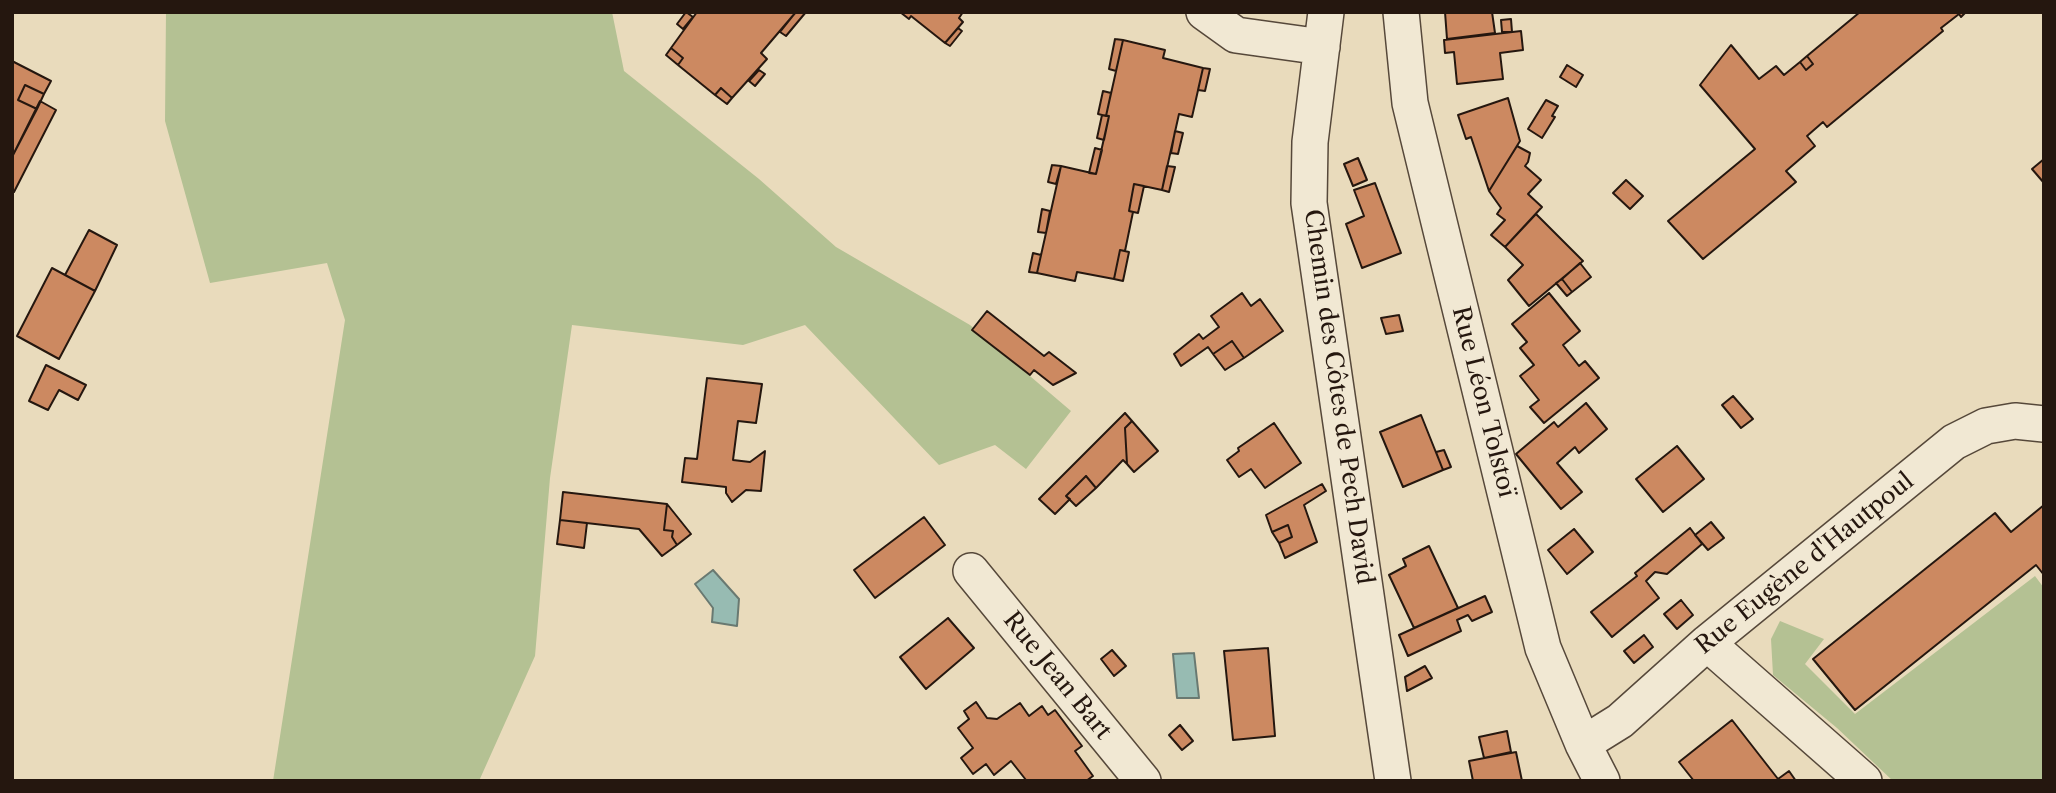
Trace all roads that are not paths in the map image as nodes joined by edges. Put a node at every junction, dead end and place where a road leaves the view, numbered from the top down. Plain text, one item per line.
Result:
1 (1204, 12) edge
2 (1326, 12) edge
3 (1401, 12) edge
4 (1322, 47) junction
5 (2044, 424) edge
6 (971, 571) dead end
7 (1707, 643) junction
8 (1583, 744) junction
9 (1143, 781) edge
10 (1393, 781) edge
11 (1602, 781) edge
12 (1864, 781) edge

1 - 4 street
2 - 4 street, Chemin des Côtes de Pech David
3 - 8 street, Rue Léon Tolstoï
4 - 10 street, Chemin des Côtes de Pech David
5 - 7 street, Rue Eugène d'Hautpoul
6 - 9 street, Rue Jean Bart
7 - 8 street, Rue Eugène d'Hautpoul
7 - 12 street
8 - 11 street, Rue Léon Tolstoï

